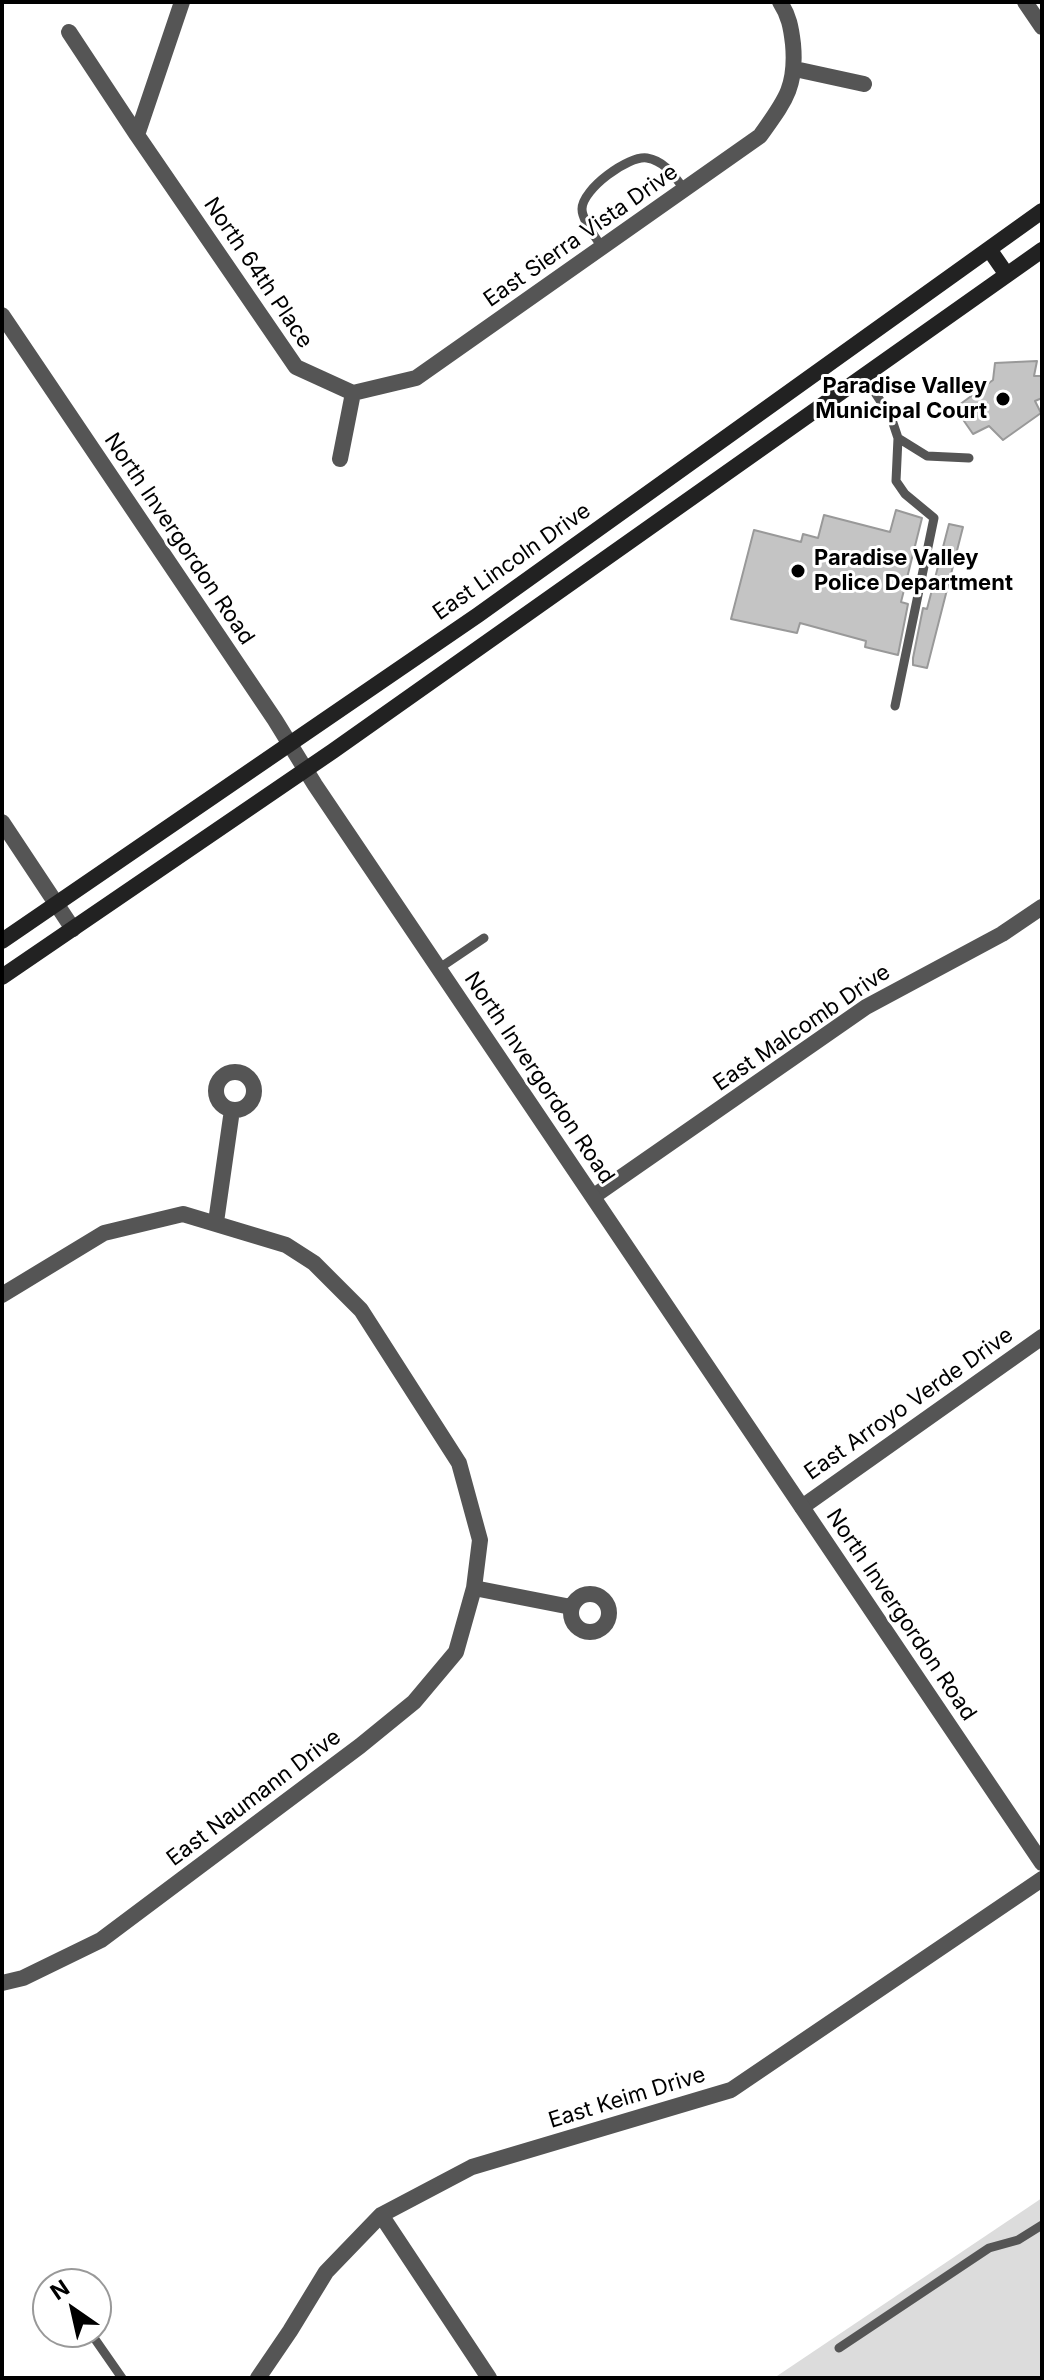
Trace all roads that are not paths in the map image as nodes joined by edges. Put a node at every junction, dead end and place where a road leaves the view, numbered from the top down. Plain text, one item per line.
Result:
1 (182, 2) edge
2 (780, 2) edge
3 (1025, 2) edge
4 (1042, 27) edge
5 (69, 32) dead end
6 (795, 69) junction
7 (864, 84) dead end
8 (137, 135) junction
9 (685, 190) junction
10 (1042, 211) edge
11 (602, 248) junction
12 (989, 249) junction
13 (1042, 250) edge
14 (1007, 275) junction
15 (2, 315) edge
16 (846, 352) junction
17 (864, 376) junction
18 (353, 393) junction
19 (898, 438) junction
20 (969, 458) dead end
21 (340, 459) dead end
22 (544, 568) junction
23 (561, 591) junction
24 (895, 706) dead end
25 (291, 745) junction
26 (305, 770) junction
27 (2, 822) edge
28 (56, 904) junction
29 (1042, 907) edge
30 (73, 929) junction
31 (484, 938) dead end
32 (2, 941) edge
33 (438, 969) junction
34 (2, 977) edge
35 (232, 1110) dead end
36 (594, 1196) junction
37 (216, 1222) junction
38 (2, 1295) edge
39 (1042, 1337) edge
40 (802, 1507) junction
41 (474, 1588) junction
42 (571, 1607) dead end
43 (1042, 1863) edge
44 (1042, 1879) edge
45 (2, 1983) edge
46 (381, 2215) junction
47 (1042, 2225) edge
48 (101, 2348) edge
49 (839, 2348) dead end
50 (122, 2378) edge
51 (258, 2378) edge
52 (489, 2378) edge

1 - 8 street
2 - 6 street
3 - 4 street
5 - 8 street, North 64th Place
6 - 7 street
6 - 9 street, East Sierra Vista Drive
8 - 18 street, North 64th Place
9 - 11 street, East Sierra Vista Drive
9 - 11 lane
10 - 12 main road, East Lincoln Drive
11 - 18 street, East Sierra Vista Drive
12 - 14 main road
12 - 16 main road, East Lincoln Drive
13 - 14 main road
14 - 17 main road
15 - 25 street, North Invergordon Road
16 - 17 main road
16 - 22 main road, East Lincoln Drive
17 - 19 lane
17 - 23 main road
18 - 21 street
19 - 20 lane
19 - 24 lane
22 - 23 main road
22 - 25 main road, East Lincoln Drive
23 - 26 main road
25 - 26 street, North Invergordon Road
25 - 28 main road, East Lincoln Drive
26 - 30 main road
26 - 33 street, North Invergordon Road
27 - 28 street
28 - 30 street
28 - 32 main road, East Lincoln Drive
29 - 36 street, East Malcomb Drive
30 - 34 main road
31 - 33 lane
33 - 36 street, North Invergordon Road
35 - 37 street
36 - 40 street, North Invergordon Road
37 - 38 street, East Naumann Drive
37 - 41 street, East Naumann Drive
39 - 40 street, East Arroyo Verde Drive
40 - 43 street, North Invergordon Road
41 - 42 street
41 - 45 street, East Naumann Drive
44 - 46 street, East Keim Drive
46 - 51 street, East Keim Drive
46 - 52 street
47 - 49 lane
48 - 50 lane

